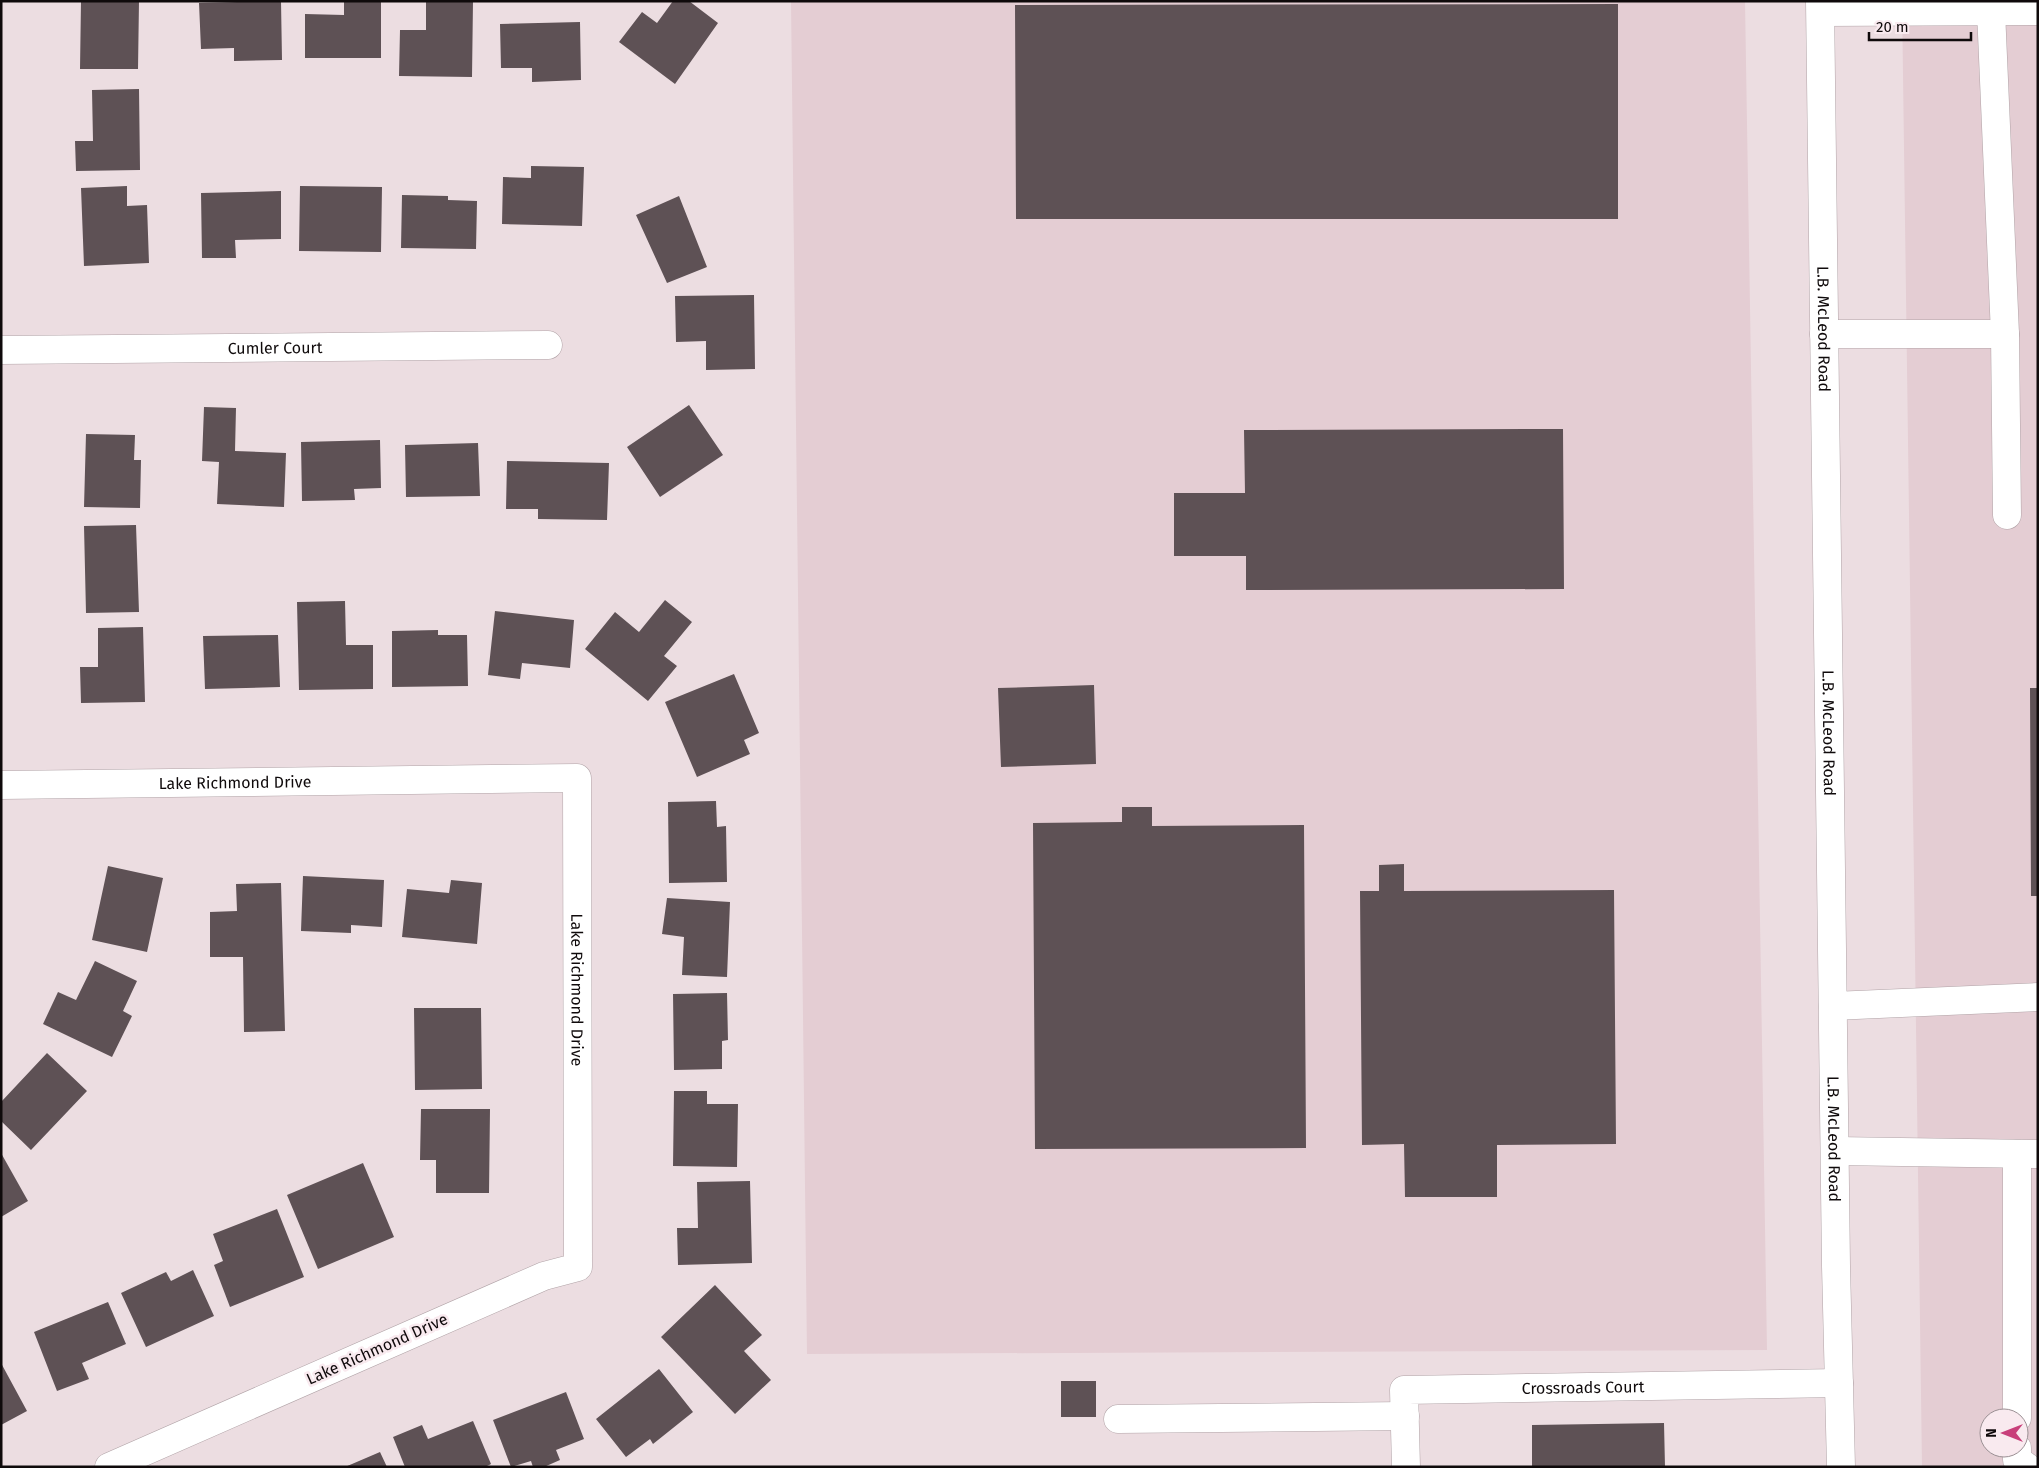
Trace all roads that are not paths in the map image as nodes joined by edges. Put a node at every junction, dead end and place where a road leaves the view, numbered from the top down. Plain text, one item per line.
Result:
1 (1821, 7) edge
2 (1991, 11) junction
3 (2038, 11) edge
4 (1824, 334) junction
5 (2005, 334) junction
6 (548, 345) dead end
7 (1, 350) edge
8 (2006, 515) dead end
9 (1, 785) edge
10 (2038, 997) edge
11 (1833, 1006) junction
12 (1835, 1151) junction
13 (2028, 1154) edge
14 (1839, 1383) junction
15 (2017, 1408) edge
16 (1405, 1416) junction
17 (1118, 1419) dead end
18 (2017, 1458) edge
19 (109, 1467) edge
20 (1406, 1467) edge
21 (1841, 1467) edge
22 (2028, 1467) edge

1 - 2 street
1 - 4 street, L.B. McLeod Road
2 - 3 street
2 - 5 street
4 - 5 street
4 - 11 street, L.B. McLeod Road
5 - 8 street
6 - 7 street, Cumler Court
9 - 19 street, Lake Richmond Drive
10 - 11 street
11 - 12 street, L.B. McLeod Road
12 - 13 street
12 - 14 street, L.B. McLeod Road
13 - 15 street
14 - 16 street, Crossroads Court
14 - 21 street, L.B. McLeod Road
16 - 17 street
16 - 20 street, Crossroads Court
18 - 22 street

